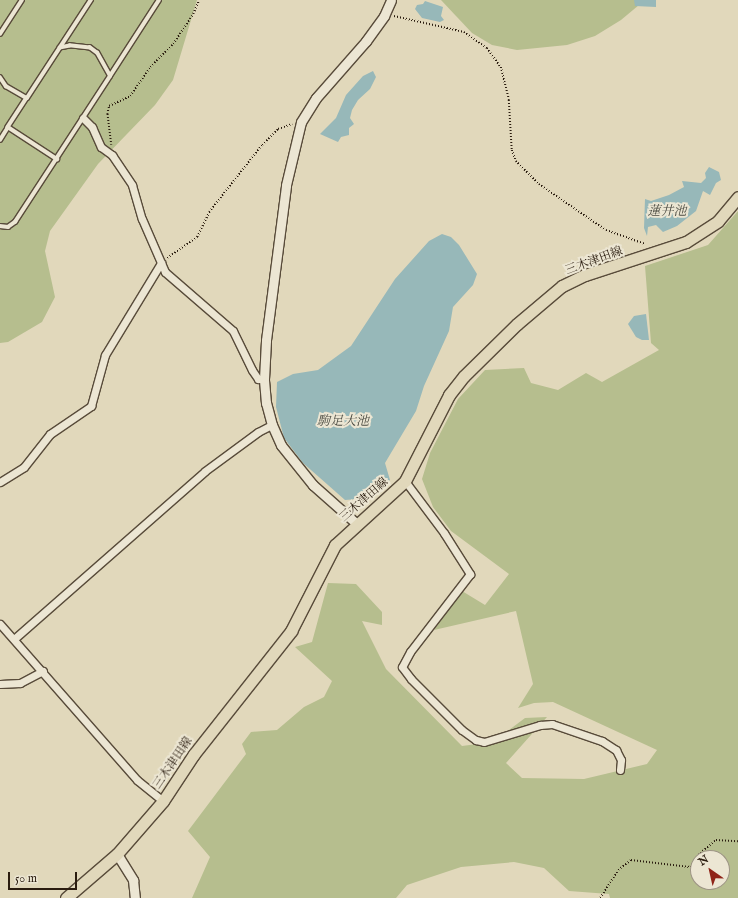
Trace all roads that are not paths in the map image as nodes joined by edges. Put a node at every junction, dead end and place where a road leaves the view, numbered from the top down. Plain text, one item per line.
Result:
1 (22, 0) edge
2 (91, 0) edge
3 (159, 0) edge
4 (391, 0) edge
5 (0, 34) edge
6 (60, 48) junction
7 (110, 76) junction
8 (0, 77) edge
9 (27, 98) junction
10 (83, 118) junction
11 (8, 127) junction
12 (0, 140) edge
13 (57, 159) junction
14 (738, 197) edge
15 (0, 226) edge
16 (160, 263) junction
17 (264, 379) junction
18 (272, 425) junction
19 (404, 481) junction
20 (0, 482) edge
21 (357, 524) junction
22 (0, 624) edge
23 (14, 639) junction
24 (43, 671) junction
25 (0, 684) edge
26 (620, 770) dead end
27 (163, 801) junction
28 (117, 854) junction
29 (66, 898) edge
30 (135, 898) edge

1 - 5 lane
2 - 6 lane
3 - 7 lane
4 - 17 street
6 - 7 lane
6 - 9 lane
7 - 10 lane
8 - 9 lane
9 - 11 lane
10 - 13 lane
10 - 16 street
11 - 12 lane
11 - 13 lane
13 - 15 lane
14 - 19 main road, 三木津田線
16 - 17 street
16 - 20 street
17 - 18 street
18 - 21 street
18 - 23 street
19 - 21 main road, 三木津田線
19 - 26 street
21 - 27 main road, 三木津田線
22 - 23 street
23 - 24 street
24 - 25 street
24 - 27 street
27 - 28 main road, 三木津田線
28 - 29 main road, 三木津田線
28 - 30 street

